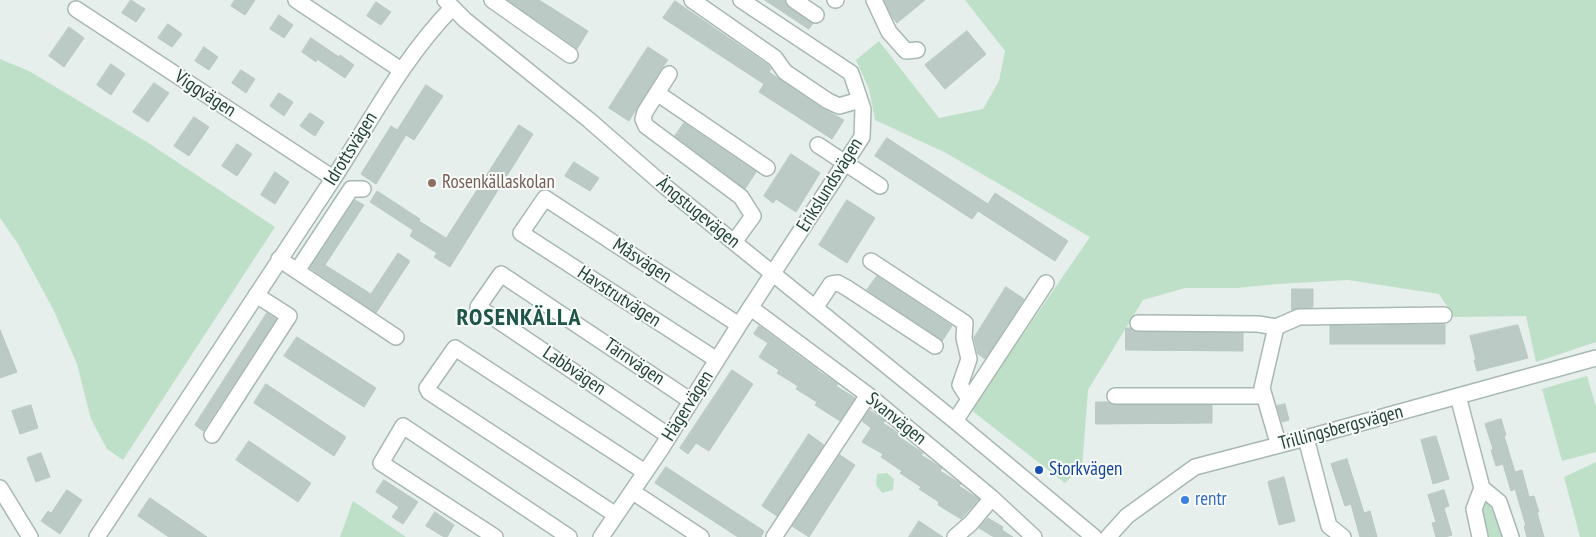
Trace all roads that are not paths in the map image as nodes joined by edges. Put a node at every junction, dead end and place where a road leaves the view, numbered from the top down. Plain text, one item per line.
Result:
1 (296, 0) edge
2 (492, 0) edge
3 (692, 0) edge
4 (741, 0) edge
5 (794, 0) edge
6 (874, 0) edge
7 (447, 2) edge
8 (76, 9) dead end
9 (816, 15) dead end
10 (917, 50) dead end
11 (570, 55) dead end
12 (401, 70) junction
13 (669, 74) dead end
14 (658, 93) junction
15 (860, 100) junction
16 (818, 145) dead end
17 (845, 163) junction
18 (767, 168) dead end
19 (333, 178) junction
20 (880, 186) dead end
21 (363, 189) dead end
22 (521, 233) joint
23 (734, 242) junction
24 (279, 259) junction
25 (871, 261) dead end
26 (296, 271) junction
27 (773, 274) junction
28 (1046, 283) dead end
29 (256, 294) junction
30 (478, 307) joint
31 (751, 308) junction
32 (815, 308) junction
33 (1444, 315) dead end
34 (1138, 323) dead end
35 (739, 325) junction
36 (1276, 327) junction
37 (396, 337) dead end
38 (936, 346) dead end
39 (1596, 358) edge
40 (717, 360) junction
41 (868, 395) junction
42 (1115, 396) dead end
43 (1264, 396) junction
44 (1458, 396) junction
45 (969, 399) junction
46 (691, 401) junction
47 (955, 421) junction
48 (212, 435) dead end
49 (669, 436) junction
50 (1306, 438) junction
51 (1280, 444) junction
52 (646, 472) junction
53 (0, 488) edge
54 (1482, 488) junction
55 (633, 492) junction
56 (992, 498) junction
57 (616, 515) junction
58 (1326, 532) edge
59 (30, 537) edge
60 (97, 537) edge
61 (495, 537) edge
62 (569, 537) edge
63 (601, 537) edge
64 (701, 537) edge
65 (774, 537) edge
66 (954, 537) edge
67 (1034, 537) edge
68 (1094, 537) edge
69 (1108, 537) edge
70 (1342, 537) edge
71 (1480, 537) edge
72 (1511, 537) edge

1 - 12 street
2 - 11 street
3 - 15 street
4 - 15 street, Erikslundsvägen
5 - 9 street
6 - 10 street
7 - 12 street, Idrottsvägen
7 - 23 street, Ängstugevägen
8 - 19 street, Viggvägen
12 - 19 street, Idrottsvägen
13 - 14 street
14 - 18 street
14 - 23 street
15 - 17 street, Erikslundsvägen
16 - 17 street
17 - 20 street
17 - 27 street, Erikslundsvägen
19 - 24 street, Idrottsvägen
21 - 26 street
22 - 35 street, Måsvägen
22 - 40 street, Havstrutvägen
23 - 27 street, Ängstugevägen
24 - 26 street
24 - 29 street, Idrottsvägen
25 - 45 street
26 - 37 street
27 - 31 street, Hägervägen
27 - 32 street, Ängstugevägen
28 - 45 street
29 - 48 street
29 - 60 street, Idrottsvägen
30 - 46 street, Tärnvägen
30 - 49 street, Labbvägen
31 - 35 street, Hägervägen
31 - 41 street, Svanvägen
32 - 38 street
32 - 47 street, Ängstugevägen
33 - 36 street
34 - 36 street
35 - 40 street, Hägervägen
36 - 43 street
39 - 44 street, Trillingsbergsvägen
40 - 46 street, Hägervägen
41 - 56 street, Svanvägen
41 - 65 street
42 - 43 street
43 - 51 street
44 - 50 street, Trillingsbergsvägen
44 - 54 street
45 - 47 street
46 - 49 street, Hägervägen
47 - 68 street, Ängstugevägen
49 - 52 street, Hägervägen
50 - 51 street, Trillingsbergsvägen
50 - 58 street
51 - 69 street, Trillingsbergsvägen
52 - 55 street, Hägervägen
52 - 57 street
53 - 59 street
54 - 71 street
54 - 72 street
55 - 57 street, Hägervägen
55 - 64 street
56 - 66 street
56 - 67 street, Svanvägen
57 - 63 street, Hägervägen
58 - 70 street
61 - 62 street

